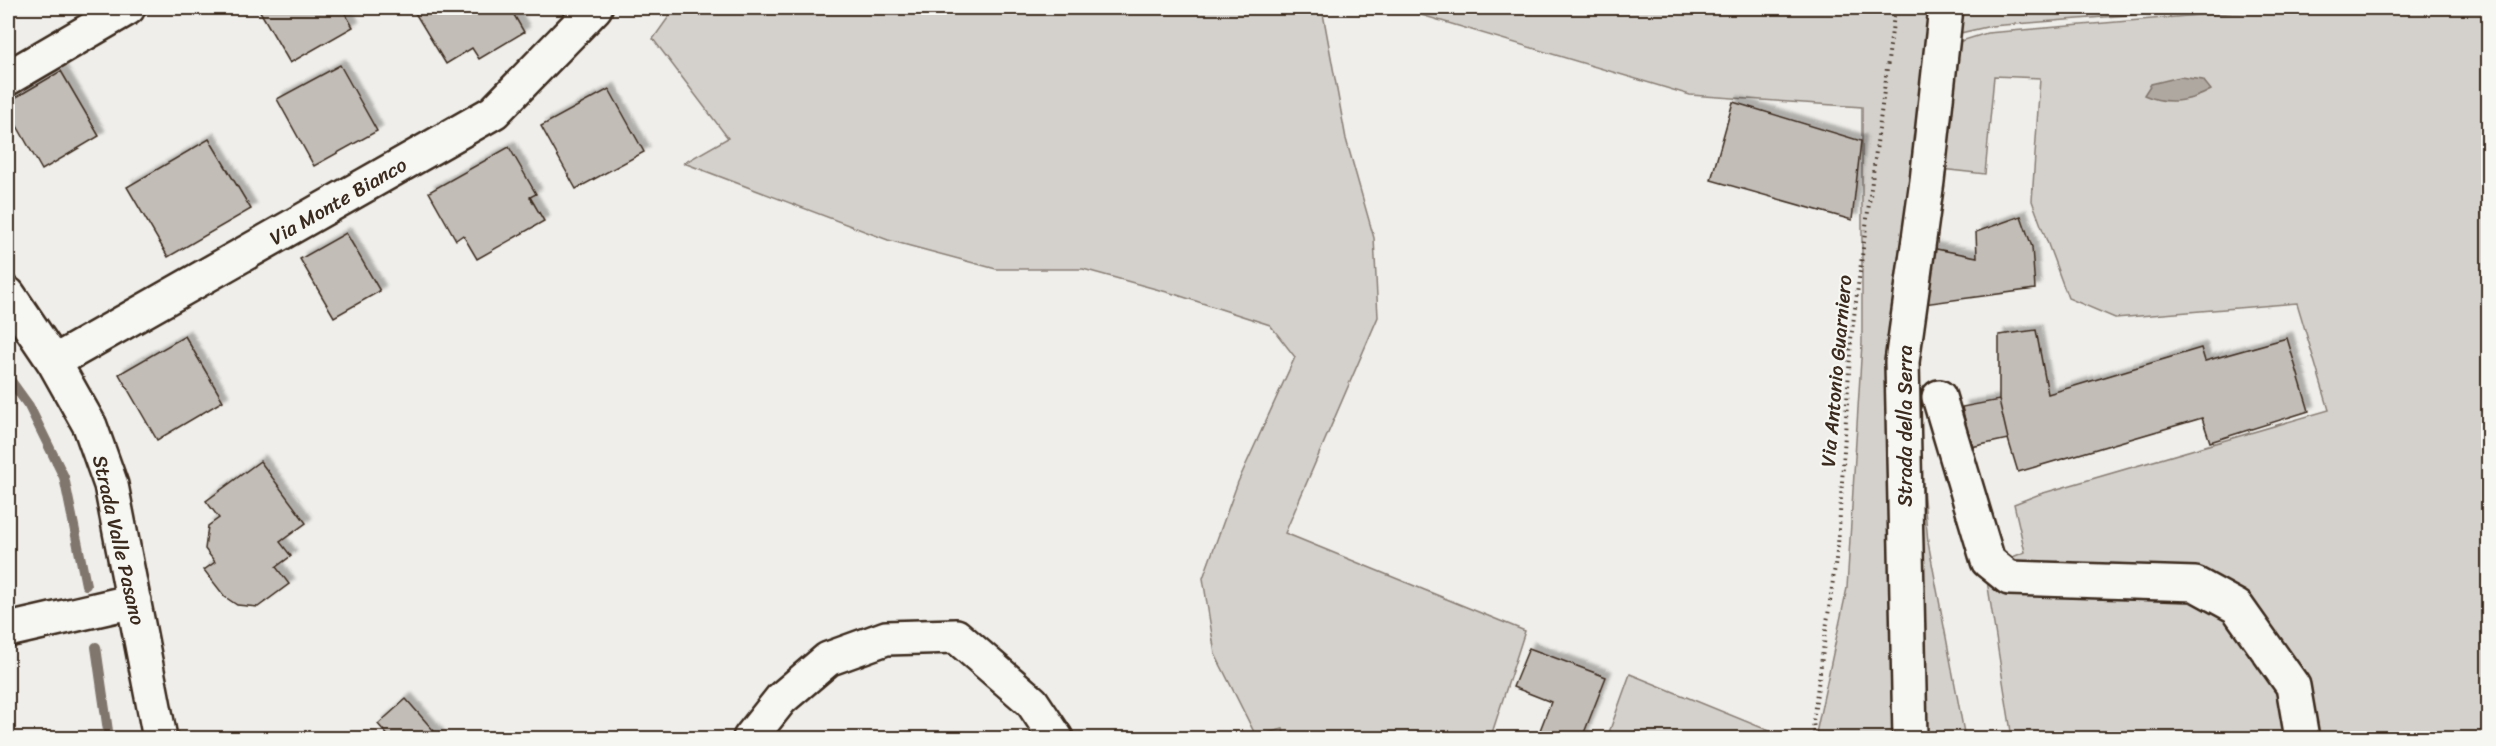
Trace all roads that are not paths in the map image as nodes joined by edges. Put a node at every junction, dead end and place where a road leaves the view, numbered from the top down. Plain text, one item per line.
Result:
1 (128, 8) edge
2 (595, 8) edge
3 (1946, 8) edge
4 (8, 78) edge
5 (8, 294) edge
6 (54, 362) junction
7 (1939, 397) dead end
8 (134, 602) junction
9 (8, 630) edge
10 (160, 738) edge
11 (750, 738) edge
12 (1056, 738) edge
13 (1910, 738) edge
14 (2302, 738) edge

1 - 4 street
2 - 6 street, Via Monte Bianco
3 - 13 street, Strada della Serra
5 - 6 street, Strada Valle Pasano
6 - 8 street, Strada Valle Pasano
7 - 14 street, Strada della Serra
8 - 9 street
8 - 10 street, Strada Valle Pasano
11 - 12 street

